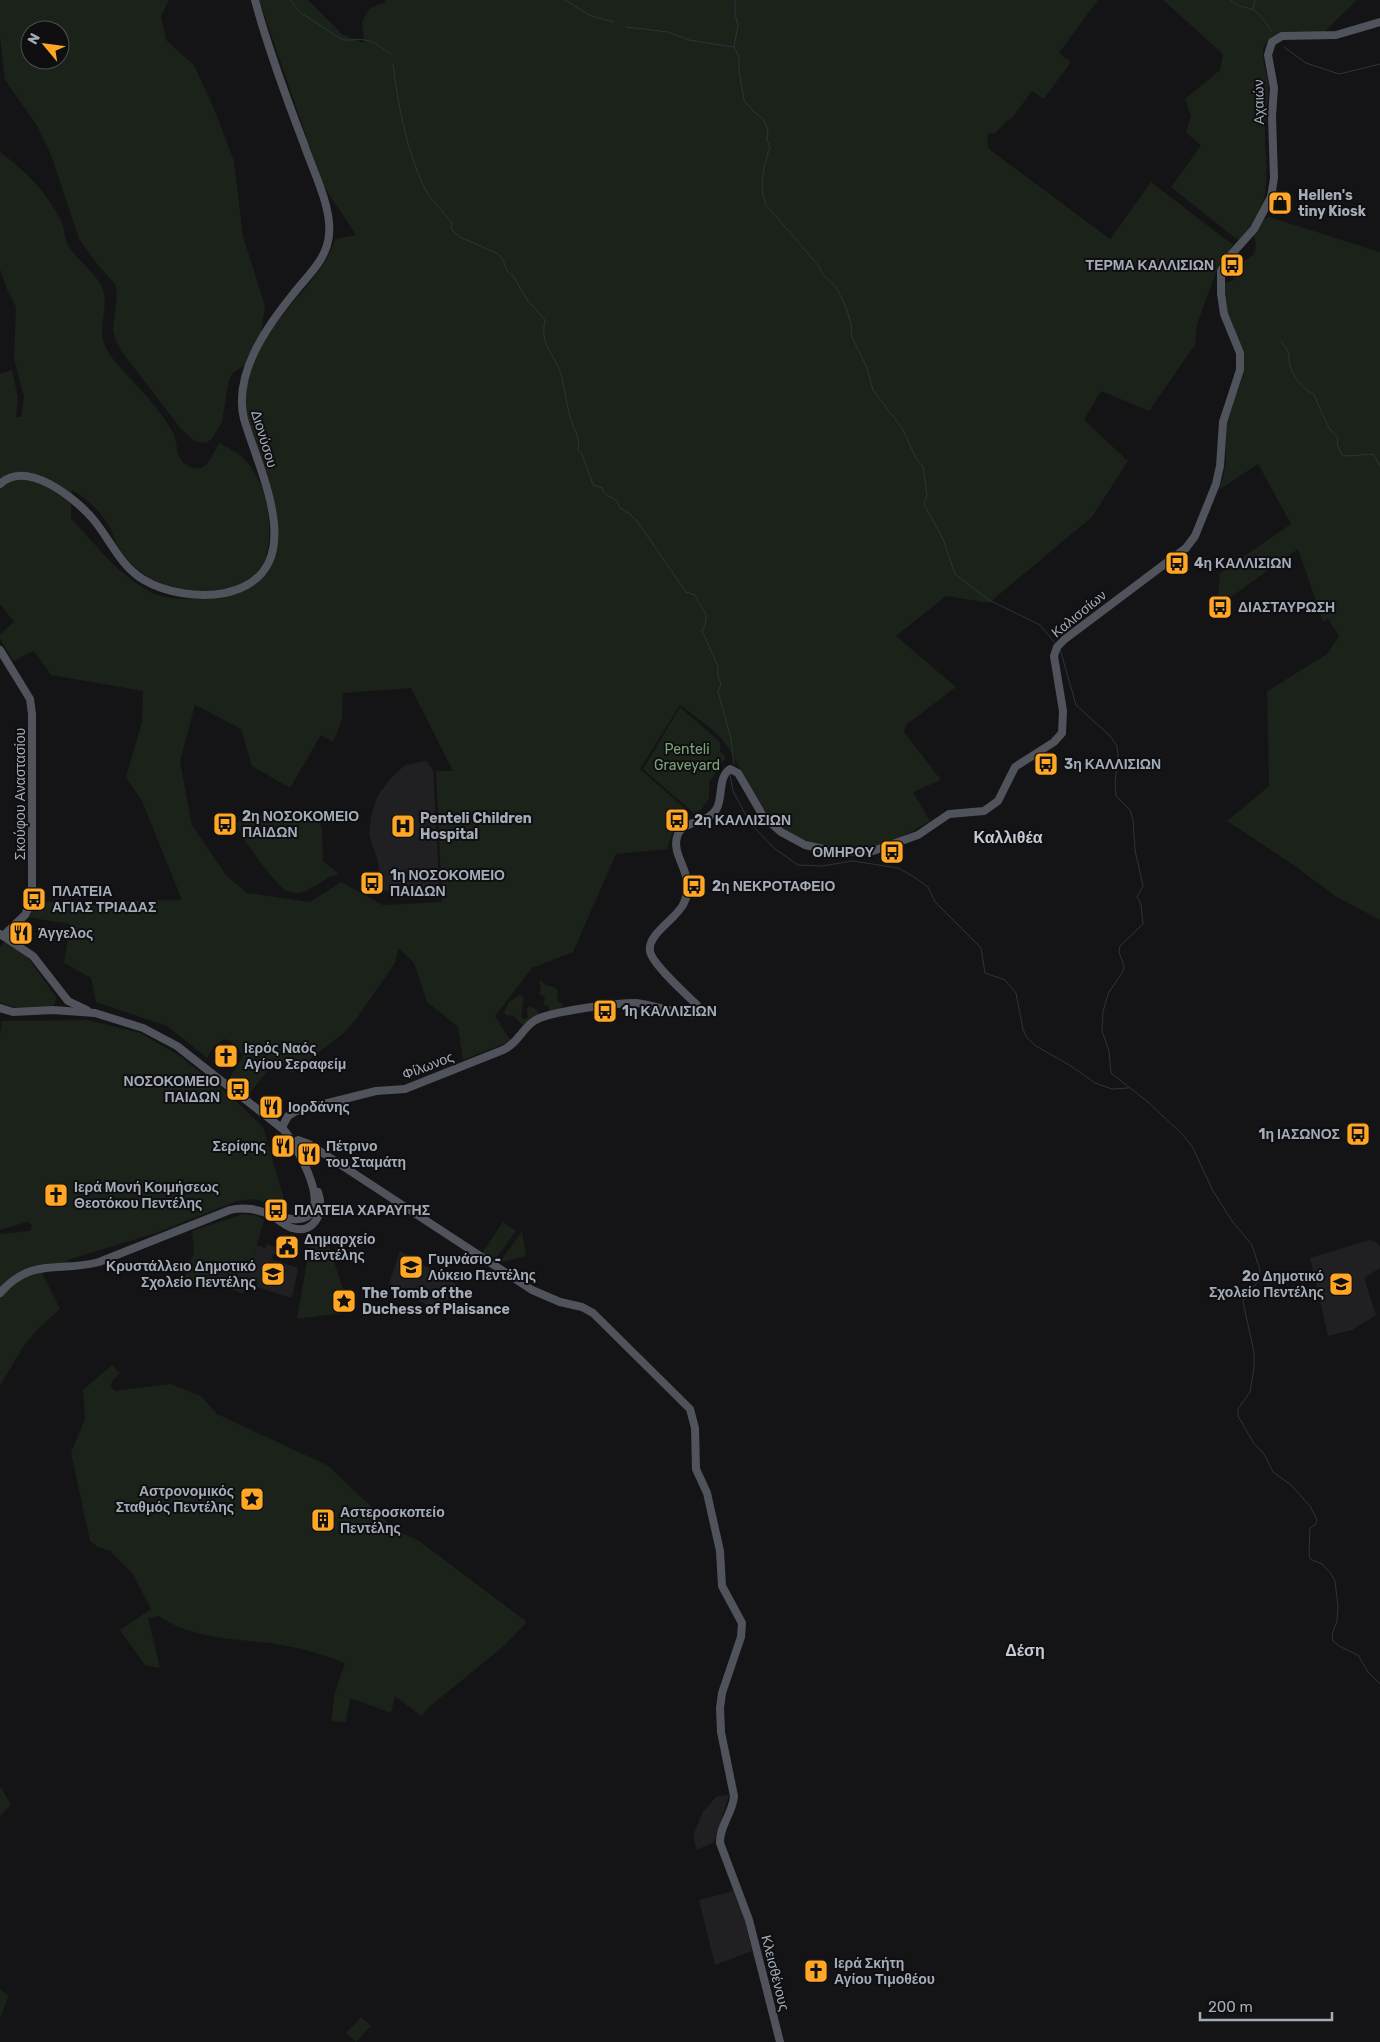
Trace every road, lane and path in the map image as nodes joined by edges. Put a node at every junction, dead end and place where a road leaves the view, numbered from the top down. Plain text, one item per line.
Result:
1 (255, 0) edge
2 (1380, 22) edge
3 (1264, 213) joint
4 (0, 484) edge
5 (0, 650) edge
6 (2, 935) edge
7 (57, 989) junction
8 (0, 1008) edge
9 (54, 1010) junction
10 (578, 1010) joint
11 (95, 1013) junction
12 (282, 1127) junction
13 (294, 1142) junction
14 (0, 1293) edge
15 (780, 2042) edge

1 - 4 main road, Διονύσου
2 - 3 main road, Αχαιών
3 - 10 main road, Καλισσίων
5 - 6 main road, Σκούφου Αναστασίου
6 - 7 main road
7 - 9 main road
7 - 11 main road
8 - 9 main road
9 - 11 main road
10 - 12 main road, Φίλωνος
11 - 12 main road
12 - 13 main road
13 - 14 main road
13 - 15 main road, Κλεισθένους

